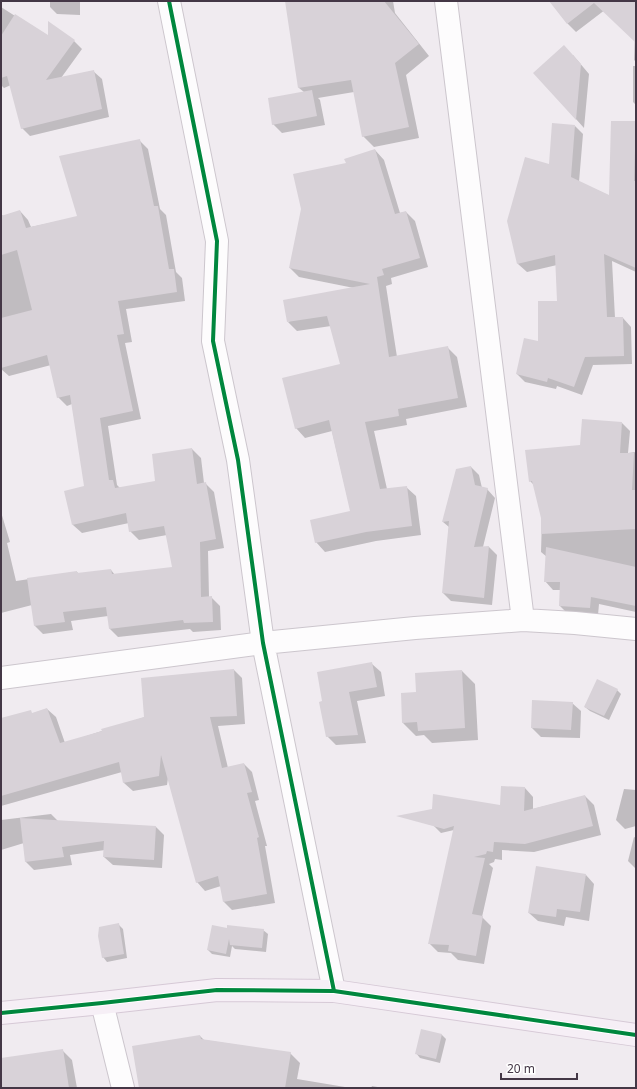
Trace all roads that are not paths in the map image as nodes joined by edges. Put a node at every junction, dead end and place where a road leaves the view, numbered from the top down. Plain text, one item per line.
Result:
1 (169, 1) edge
2 (446, 1) edge
3 (523, 620) junction
4 (636, 629) edge
5 (263, 643) junction
6 (1, 678) edge
7 (334, 991) junction
8 (102, 1003) junction
9 (1, 1013) edge
10 (636, 1035) edge
11 (123, 1088) edge

1 - 5 street
2 - 3 street
3 - 4 street
3 - 5 street
5 - 6 street
5 - 7 street
7 - 8 street
7 - 10 street
8 - 9 street
8 - 11 street

